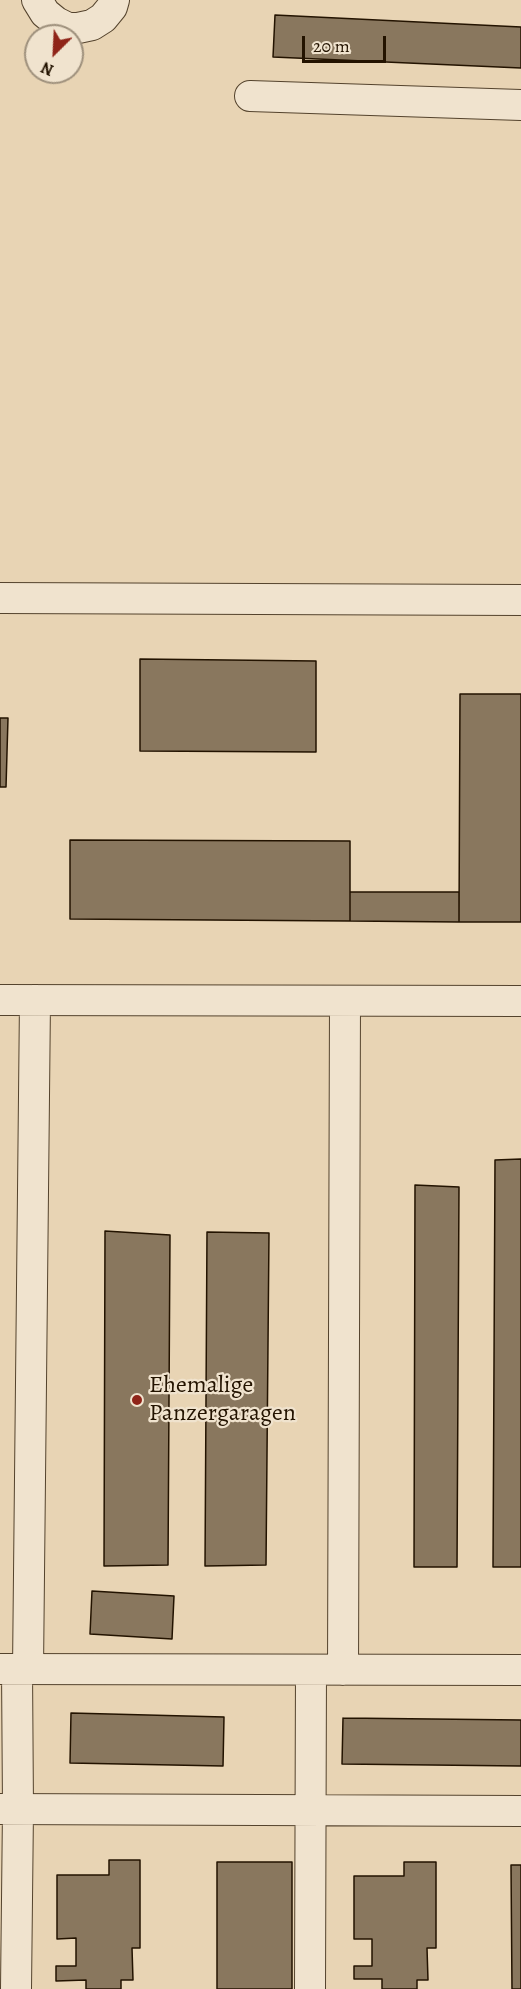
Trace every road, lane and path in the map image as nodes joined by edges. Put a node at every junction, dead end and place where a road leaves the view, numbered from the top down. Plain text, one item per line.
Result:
1 (37, 0) edge
2 (114, 0) edge
3 (250, 96) dead end
4 (521, 105) edge
5 (0, 598) edge
6 (521, 600) edge
7 (0, 1000) edge
8 (35, 1000) junction
9 (345, 1001) junction
10 (521, 1001) edge
11 (15, 1669) edge
12 (311, 1670) junction
13 (343, 1670) junction
14 (521, 1671) edge
15 (9, 1809) edge
16 (310, 1810) junction
17 (521, 1811) edge
18 (16, 1989) edge
19 (310, 1989) edge

1 - 2 street
3 - 4 street
5 - 6 street
7 - 8 street
8 - 9 street
8 - 11 street
9 - 10 street
9 - 13 street
11 - 12 street
11 - 15 street
12 - 13 street
12 - 16 street
13 - 14 street
15 - 16 street
15 - 18 street
16 - 17 street
16 - 19 street

